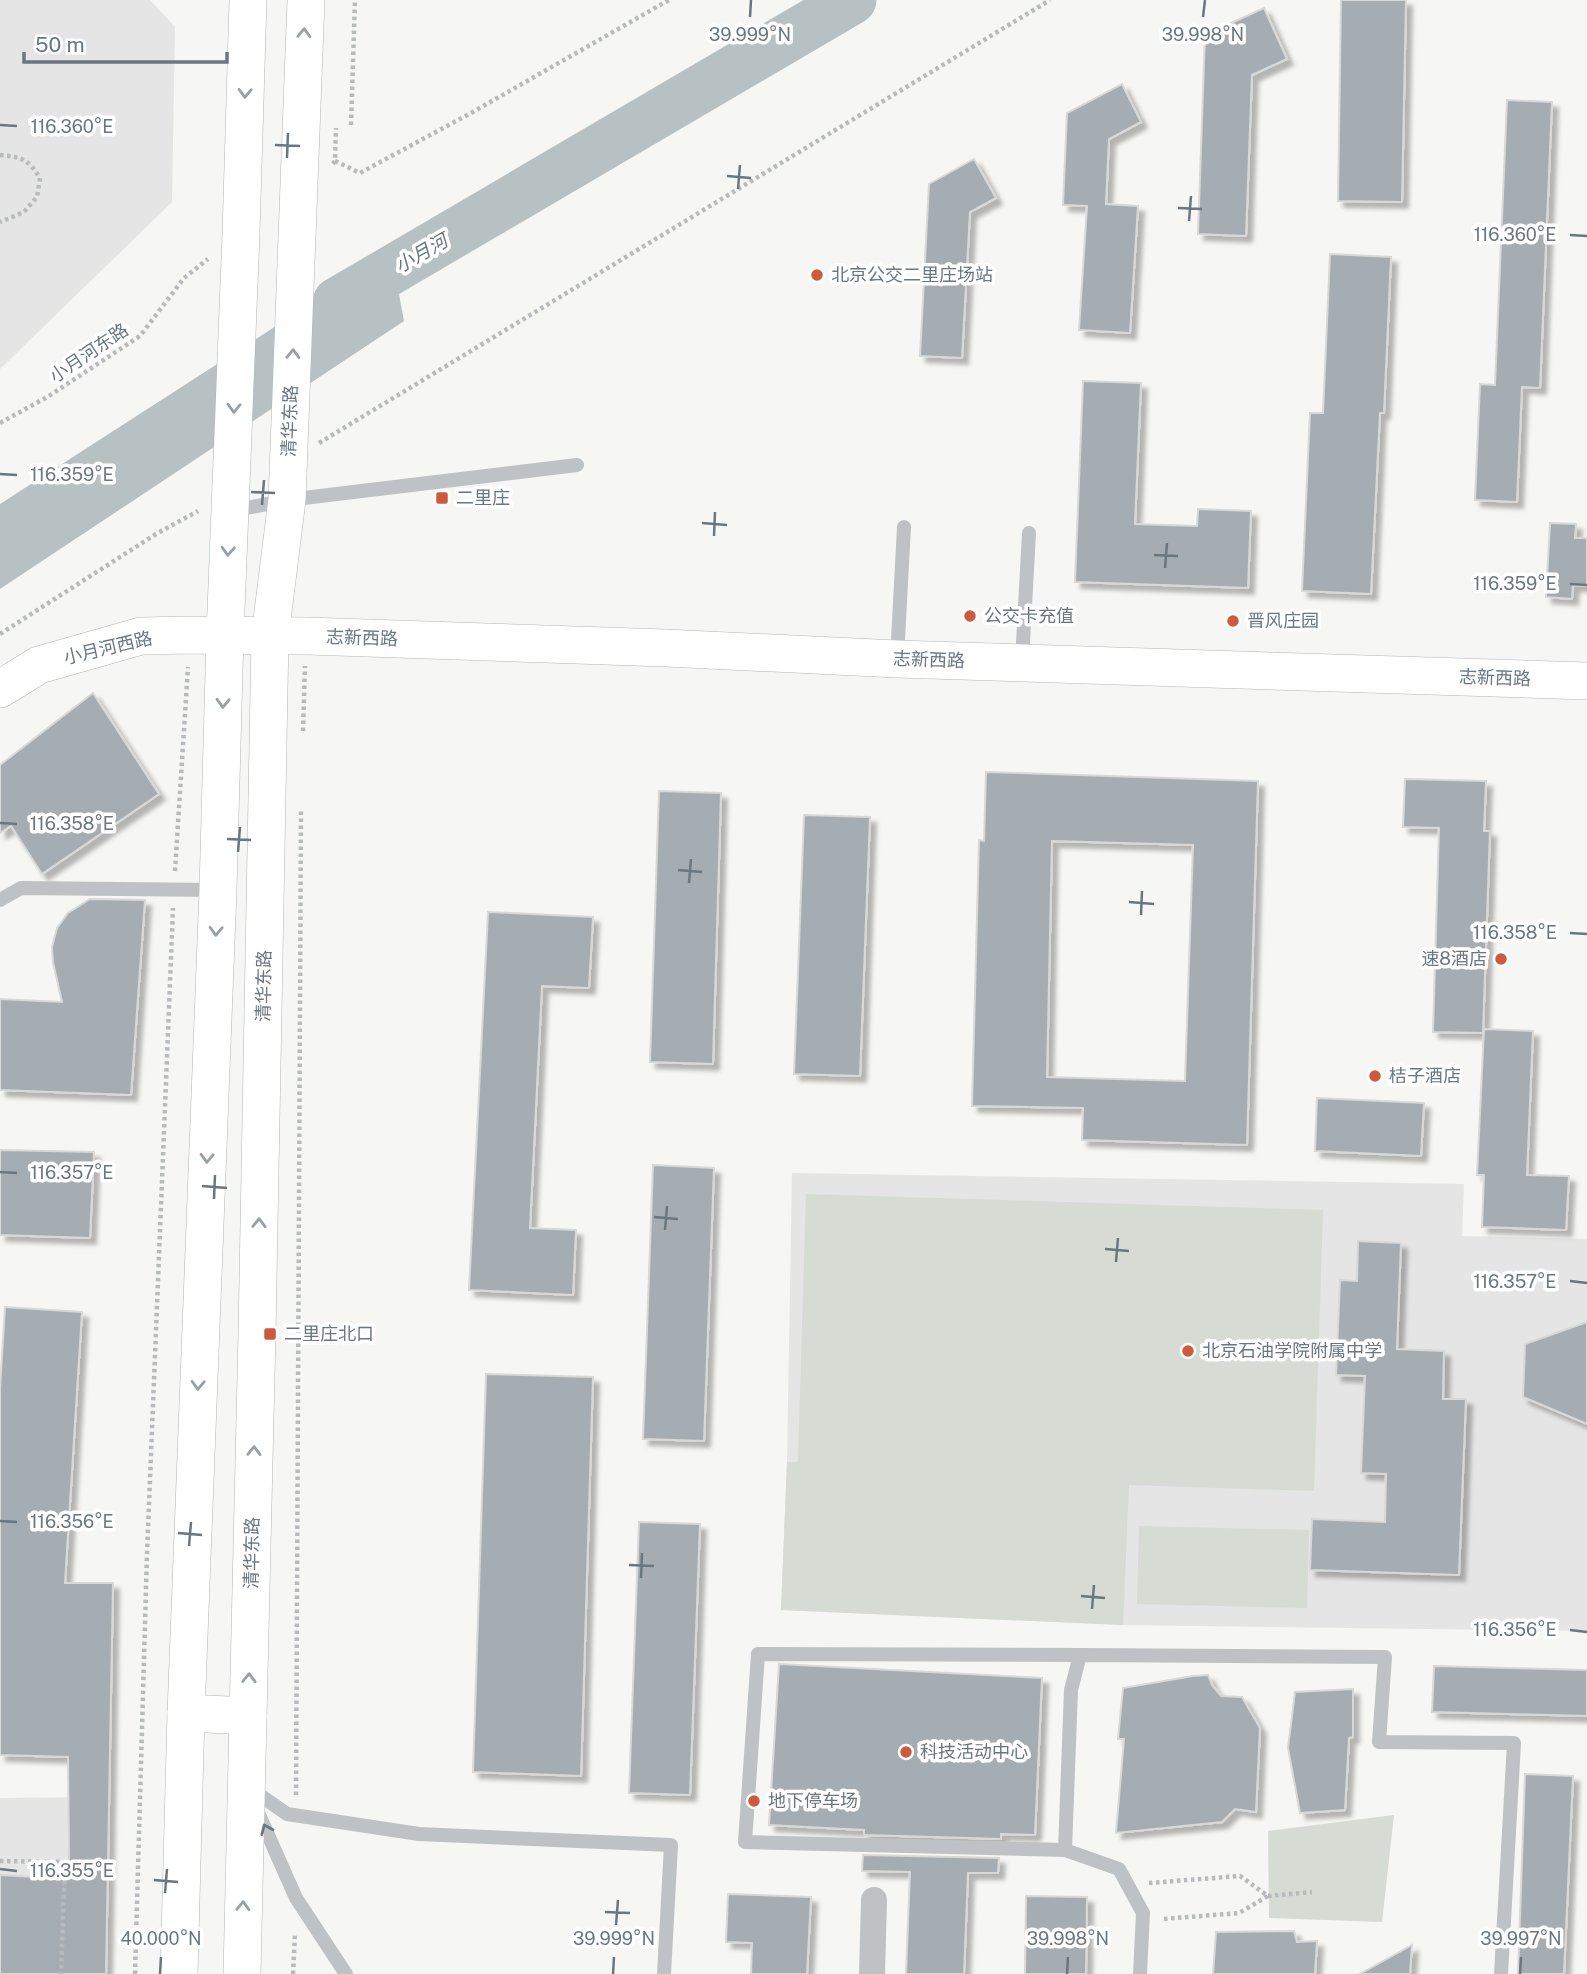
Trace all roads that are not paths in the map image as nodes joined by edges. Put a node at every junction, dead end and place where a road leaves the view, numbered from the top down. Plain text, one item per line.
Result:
1 (248, 0) edge
2 (306, 0) edge
3 (577, 465) dead end
4 (230, 488) junction
5 (287, 500) junction
6 (904, 527) dead end
7 (1030, 533) dead end
8 (207, 635) junction
9 (270, 636) junction
10 (897, 659) junction
11 (1022, 663) junction
12 (1587, 681) edge
13 (0, 689) edge
14 (218, 890) junction
15 (0, 900) edge
16 (1080, 1655) junction
17 (186, 1713) junction
18 (248, 1716) junction
19 (247, 1786) junction
20 (1065, 1850) junction
21 (874, 1900) dead end
22 (179, 1974) edge
23 (242, 1974) edge
24 (346, 1974) edge
25 (664, 1974) edge
26 (872, 1974) edge
27 (1140, 1974) edge
28 (1501, 1974) edge

1 -> 4 main road
5 -> 2 main road, 清华东路
3 - 5 lane
4 - 5 lane
4 -> 8 main road
5 - 9 main road, 清华东路
6 - 10 lane
7 - 11 lane
8 - 9 main road, 小月河西路
8 - 13 main road, 小月河西路
8 -> 14 main road
9 - 10 main road, 志新西路
18 -> 9 main road, 清华东路
10 - 11 main road, 志新西路
11 - 12 main road, 志新西路
14 - 15 lane
14 -> 17 main road
16 - 20 lane
16 - 20 lane
16 - 28 lane
17 - 18 main road
17 - 22 main road
18 - 19 main road, 清华东路
23 -> 19 main road, 清华东路
24 -> 19 lane
19 - 25 lane
20 - 27 lane
21 - 26 street

